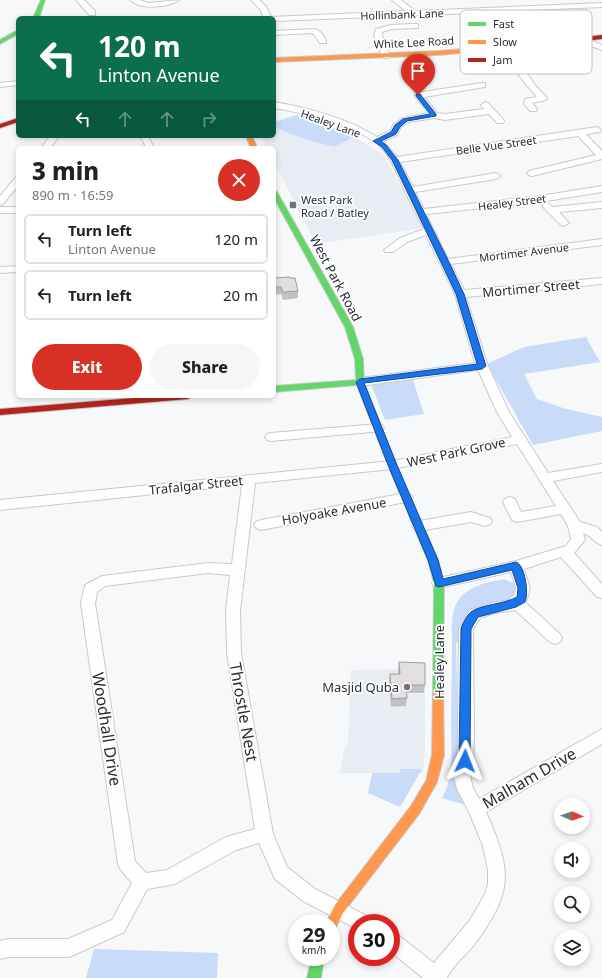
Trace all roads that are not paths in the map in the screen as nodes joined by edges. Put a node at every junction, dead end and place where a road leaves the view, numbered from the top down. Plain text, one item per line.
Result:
1 (43, 0) edge
2 (80, 0) edge
3 (134, 0) edge
4 (175, 0) edge
5 (255, 0) edge
6 (396, 0) edge
7 (572, 0) edge
8 (577, 7) junction
9 (600, 7) edge
10 (524, 10) joint
11 (88, 11) dead end
12 (413, 13) junction
13 (37, 16) edge
14 (267, 16) edge
15 (276, 19) edge
16 (415, 26) dead end
17 (16, 33) edge
18 (276, 33) edge
19 (602, 37) edge
20 (592, 39) edge
21 (323, 41) dead end
22 (0, 42) edge
23 (592, 44) edge
24 (602, 48) edge
25 (460, 51) edge
26 (386, 56) junction
27 (276, 60) edge
28 (524, 74) edge
29 (16, 83) edge
30 (0, 85) edge
31 (482, 85) dead end
32 (484, 104) dead end
33 (276, 106) edge
34 (534, 110) dead end
35 (490, 111) junction
36 (434, 115) junction
37 (16, 121) edge
38 (500, 121) dead end
39 (0, 126) edge
40 (597, 130) dead end
41 (580, 133) junction
42 (53, 138) edge
43 (376, 141) junction
44 (47, 146) edge
45 (395, 160) junction
46 (532, 173) dead end
47 (496, 176) dead end
48 (16, 182) edge
49 (602, 189) edge
50 (409, 190) junction
51 (276, 196) edge
52 (540, 199) junction
53 (0, 202) edge
54 (602, 205) edge
55 (0, 210) edge
56 (16, 210) edge
57 (551, 210) junction
58 (421, 212) junction
59 (564, 223) dead end
60 (430, 231) junction
61 (602, 242) edge
62 (389, 250) dead end
63 (446, 262) junction
64 (16, 269) edge
65 (0, 270) edge
66 (602, 281) edge
67 (460, 294) junction
68 (482, 366) junction
69 (360, 382) junction
70 (276, 389) edge
71 (164, 398) edge
72 (0, 412) edge
73 (378, 428) junction
74 (271, 437) dead end
75 (520, 439) junction
76 (392, 465) junction
77 (602, 468) edge
78 (546, 478) junction
79 (249, 480) junction
80 (406, 498) junction
81 (510, 502) dead end
82 (0, 505) edge
83 (565, 509) junction
84 (485, 521) dead end
85 (262, 525) dead end
86 (419, 526) junction
87 (576, 526) junction
88 (602, 540) edge
89 (564, 551) junction
90 (516, 566) junction
91 (239, 570) junction
92 (439, 583) junction
93 (601, 596) edge
94 (516, 602) junction
95 (555, 638) dead end
96 (602, 736) edge
97 (476, 808) junction
98 (264, 834) junction
99 (142, 882) junction
100 (331, 914) edge
101 (337, 914) edge
102 (400, 948) edge
103 (0, 950) edge
104 (316, 966) edge
105 (437, 977) edge
106 (314, 978) edge

1 - 13 main road
2 - 11 street
3 - 4 street
5 - 14 street
6 - 12 street
7 - 8 street
8 - 9 street, Hollinbank Lane
8 - 10 street, Hollinbank Lane
10 - 12 street, Hollinbank Lane
12 - 15 street, Hollinbank Lane
16 - 26 street
17 - 22 main road
18 - 21 street
19 - 20 main road, White Lee Road
23 - 24 street
25 - 26 main road, White Lee Road
26 - 27 main road, White Lee Road
28 - 34 street
29 - 30 street
31 - 36 street
32 - 35 street
33 - 43 street, Healey Lane
35 - 36 street
35 - 38 street
36 - 43 street
37 - 39 main road
40 - 41 street, Belle Vue Street
41 - 45 street, Belle Vue Street
41 - 46 street
42 - 44 street
43 - 45 street, Healey Lane
45 - 50 street, Healey Lane
47 - 50 street
48 - 53 street
49 - 52 street, Healey Street
50 - 58 street, Healey Lane
51 - 69 main road, West Park Road
52 - 57 street
52 - 58 street, Healey Street
54 - 57 street
55 - 56 street
57 - 59 street
58 - 60 street, Healey Lane
60 - 62 street
60 - 63 street, Healey Lane
61 - 63 street, Mortimer Avenue
63 - 67 street, Healey Lane
64 - 65 street
66 - 67 street, Mortimer Street
67 - 68 street, Healey Lane
68 - 69 street
68 - 75 street, Healey Lane
69 - 70 main road
69 - 73 main road, Healey Lane
71 - 72 main road
73 - 74 street
73 - 76 main road, Healey Lane
75 - 76 street, West Park Grove
75 - 78 street, Healey Lane
76 - 79 street, Trafalgar Street
76 - 80 main road, Healey Lane
77 - 78 street
78 - 83 street, Healey Lane
79 - 82 street, Trafalgar Street
79 - 91 street, Throstle Nest
80 - 85 street, Holyoake Avenue
80 - 86 main road, Healey Lane
81 - 83 street
83 - 87 street, Healey Lane
84 - 86 street
86 - 92 main road, Healey Lane
87 - 88 street
87 - 89 street
89 - 90 street
89 - 93 street
90 - 92 street
90 - 94 street
91 - 98 street, Throstle Nest
91 - 99 street, Woodhall Drive
92 - 101 main road, Healey Lane
94 - 95 street
94 - 97 street
96 - 97 street, Malham Drive
97 - 105 street, Malham Drive
98 - 99 street
98 - 100 street, Throstle Nest
99 - 103 street
102 - 105 street
104 - 106 main road

